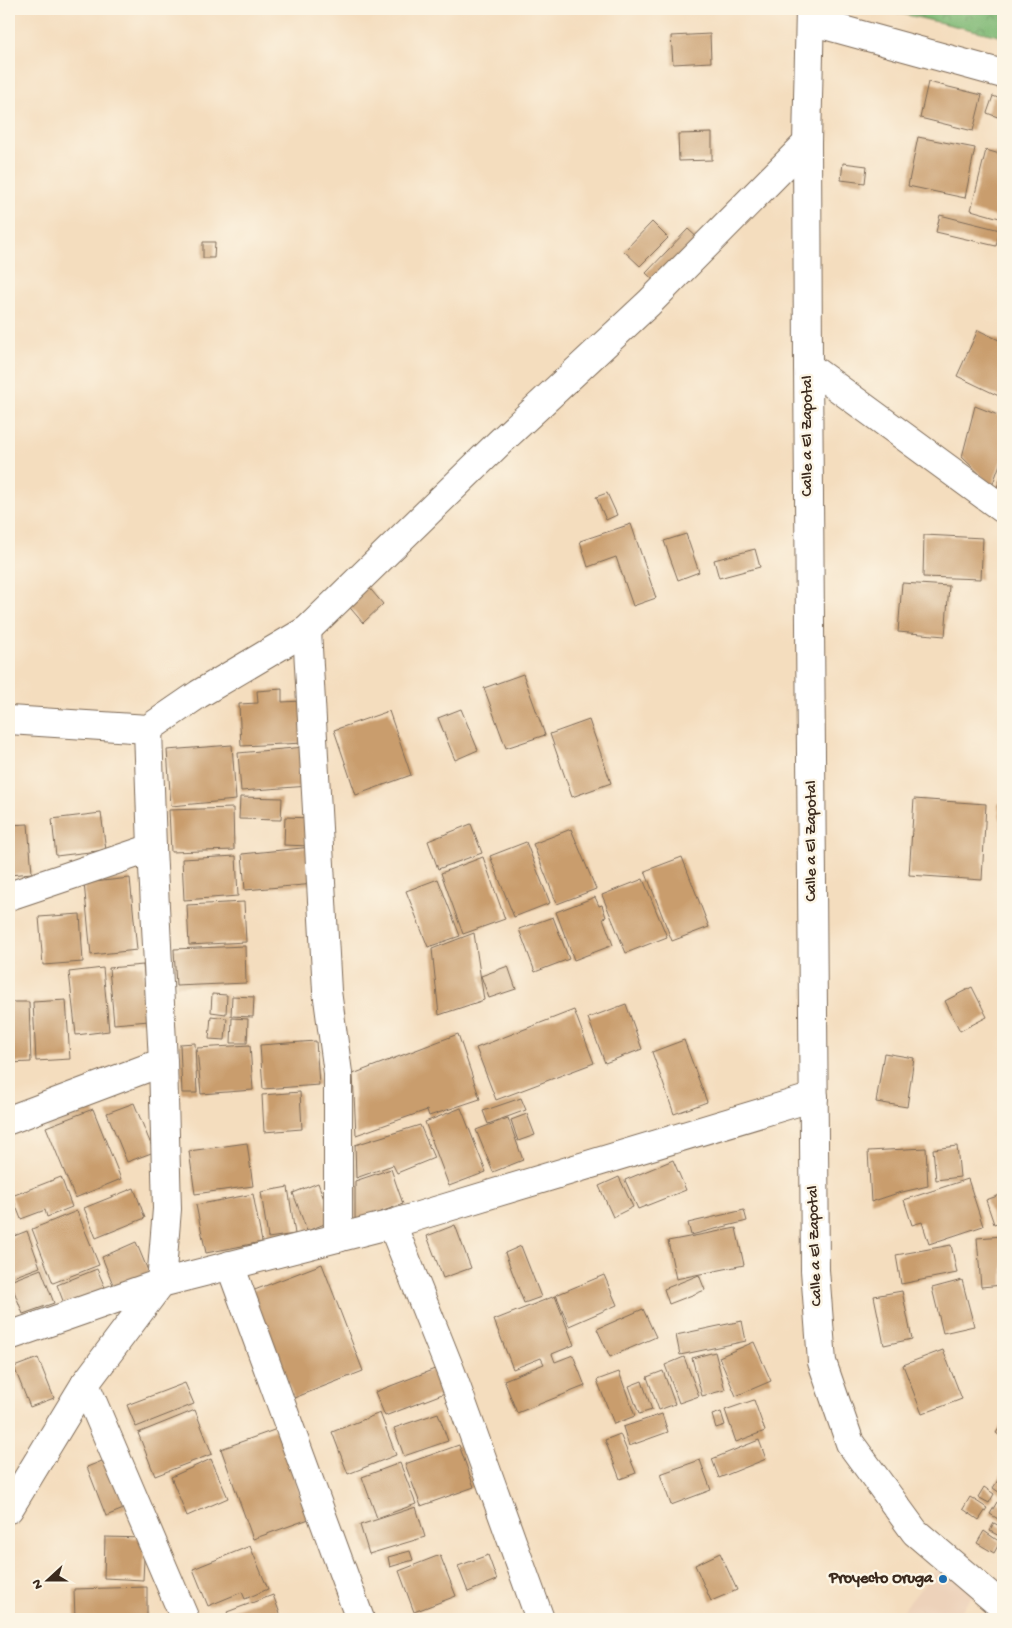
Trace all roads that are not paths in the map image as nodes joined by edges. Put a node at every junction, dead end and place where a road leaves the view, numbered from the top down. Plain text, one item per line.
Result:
1 (810, 15) edge
2 (1003, 74) edge
3 (807, 144) junction
4 (808, 366) junction
5 (1003, 510) edge
6 (307, 630) junction
7 (9, 720) edge
8 (148, 729) junction
9 (152, 848) junction
10 (9, 896) edge
11 (163, 1062) junction
12 (814, 1097) junction
13 (9, 1120) edge
14 (392, 1224) junction
15 (338, 1238) junction
16 (230, 1265) junction
17 (161, 1283) junction
18 (9, 1336) edge
19 (85, 1384) junction
20 (9, 1510) edge
21 (1003, 1607) edge
22 (185, 1619) edge
23 (360, 1619) edge
24 (540, 1619) edge

1 - 2 street
1 - 3 street, Calle a El Zapotal
3 - 4 street, Calle a El Zapotal
3 - 6 street
4 - 5 street
4 - 12 street, Calle a El Zapotal
6 - 8 street
6 - 15 street
7 - 8 street
8 - 9 street
9 - 10 street
9 - 11 street
11 - 13 street
11 - 17 street
12 - 14 street
12 - 21 street, Calle a El Zapotal
14 - 15 street
14 - 24 street
15 - 16 street
16 - 17 street
16 - 23 street
17 - 18 street
17 - 19 street
19 - 20 street
19 - 22 street

